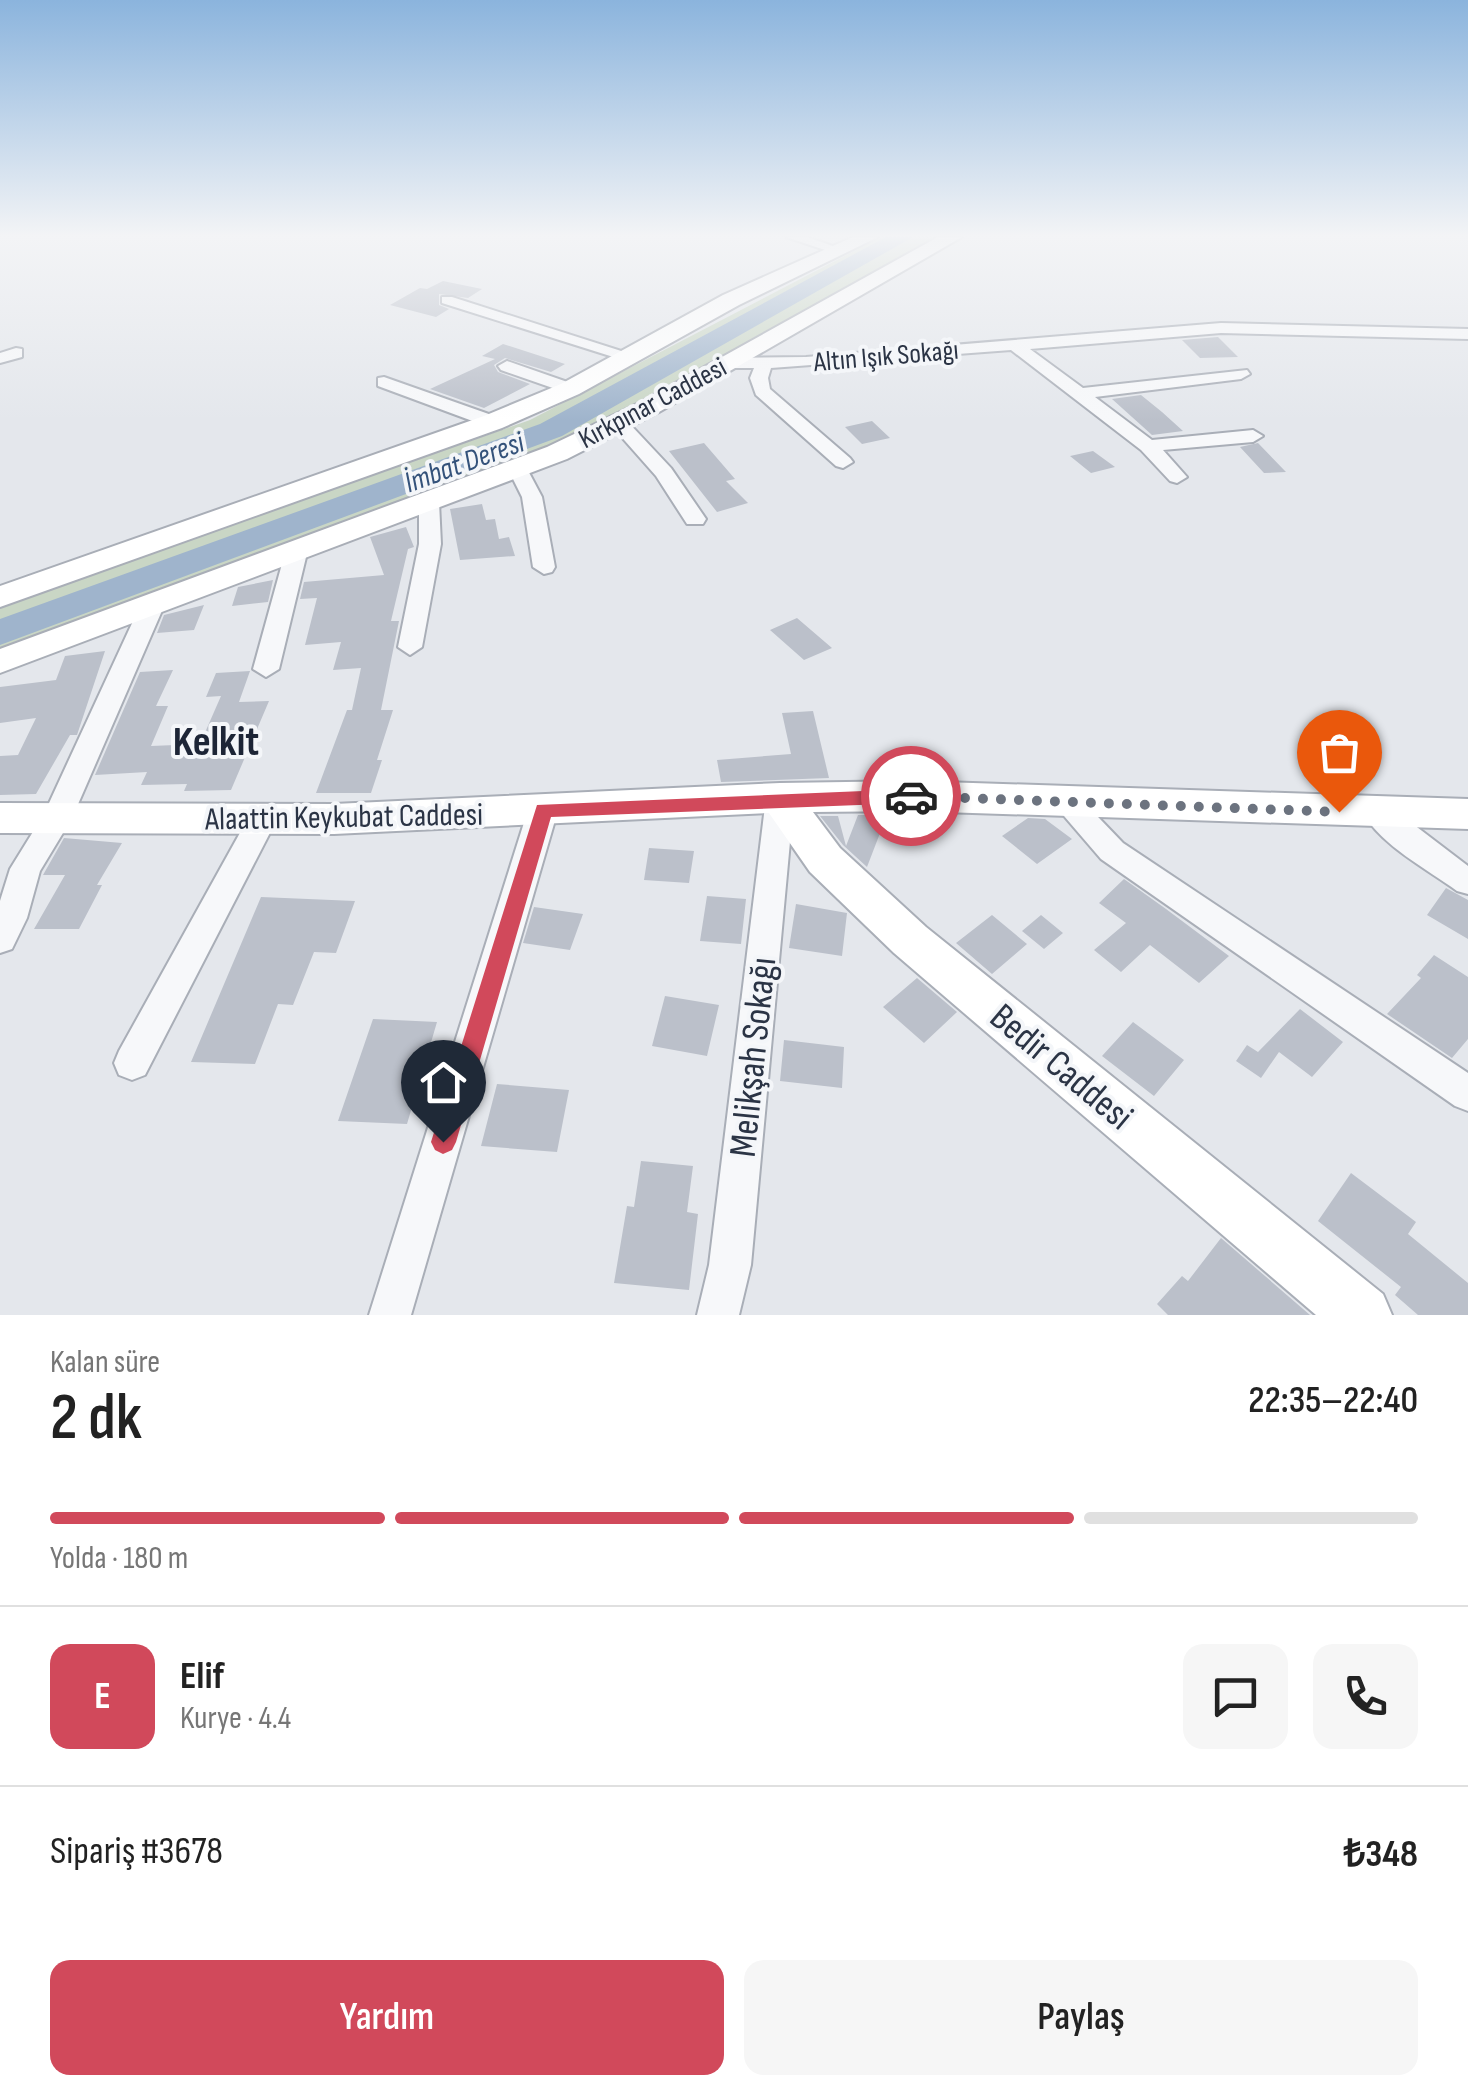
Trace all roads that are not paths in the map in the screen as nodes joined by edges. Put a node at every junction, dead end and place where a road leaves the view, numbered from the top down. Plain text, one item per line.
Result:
1 (736, 298) edge
2 (841, 298) edge
3 (447, 300) dead end
4 (1468, 334) edge
5 (1013, 344) junction
6 (632, 356) junction
7 (724, 363) junction
8 (764, 364) junction
9 (507, 366) dead end
10 (1241, 374) dead end
11 (384, 382) dead end
12 (570, 389) junction
13 (1078, 394) junction
14 (493, 422) junction
15 (619, 424) junction
16 (1252, 436) dead end
17 (1148, 446) junction
18 (843, 462) dead end
19 (518, 470) junction
20 (1177, 477) dead end
21 (430, 502) junction
22 (695, 519) dead end
23 (296, 553) junction
24 (544, 566) dead end
25 (0, 597) edge
26 (152, 606) junction
27 (410, 647) dead end
28 (0, 662) edge
29 (266, 669) dead end
30 (780, 798) junction
31 (1066, 802) junction
32 (543, 810) junction
33 (1378, 813) junction
34 (1468, 814) edge
35 (0, 818) edge
36 (57, 818) junction
37 (261, 820) junction
38 (1468, 882) edge
39 (0, 939) edge
40 (132, 1063) dead end
41 (1468, 1094) edge
42 (390, 1315) edge
43 (718, 1315) edge
44 (1362, 1315) edge

1 - 6 street, Kırkpınar Caddesi
2 - 7 street, Kırkpınar Caddesi
3 - 6 street
4 - 5 street, Altın Işık Sokağı
5 - 8 street, Altın Işık Sokağı
5 - 13 street
6 - 12 street, Kırkpınar Caddesi
7 - 8 street, Altın Işık Sokağı
7 - 15 street, Kırkpınar Caddesi
8 - 18 street
9 - 12 street
10 - 13 street
11 - 14 street
12 - 14 street, Kırkpınar Caddesi
13 - 17 street
14 - 25 street, Kırkpınar Caddesi
15 - 19 street, Kırkpınar Caddesi
15 - 22 street
16 - 17 street
17 - 20 street
19 - 21 street, Kırkpınar Caddesi
19 - 24 street
21 - 23 street, Kırkpınar Caddesi
21 - 27 street
23 - 26 street, Kırkpınar Caddesi
23 - 29 street
26 - 28 street, Kırkpınar Caddesi
26 - 36 street
30 - 31 street, Alaattin Keykubat Caddesi
30 - 32 street, Alaattin Keykubat Caddesi
30 - 43 street, Melikşah Sokağı
30 - 44 street, Bedir Caddesi
31 - 33 street, Alaattin Keykubat Caddesi
31 - 41 street
32 - 37 street, Alaattin Keykubat Caddesi
32 - 42 street
33 - 34 street, Alaattin Keykubat Caddesi
33 - 38 street
35 - 36 street, Alaattin Keykubat Caddesi
36 - 37 street, Alaattin Keykubat Caddesi
36 - 39 street
37 - 40 street

